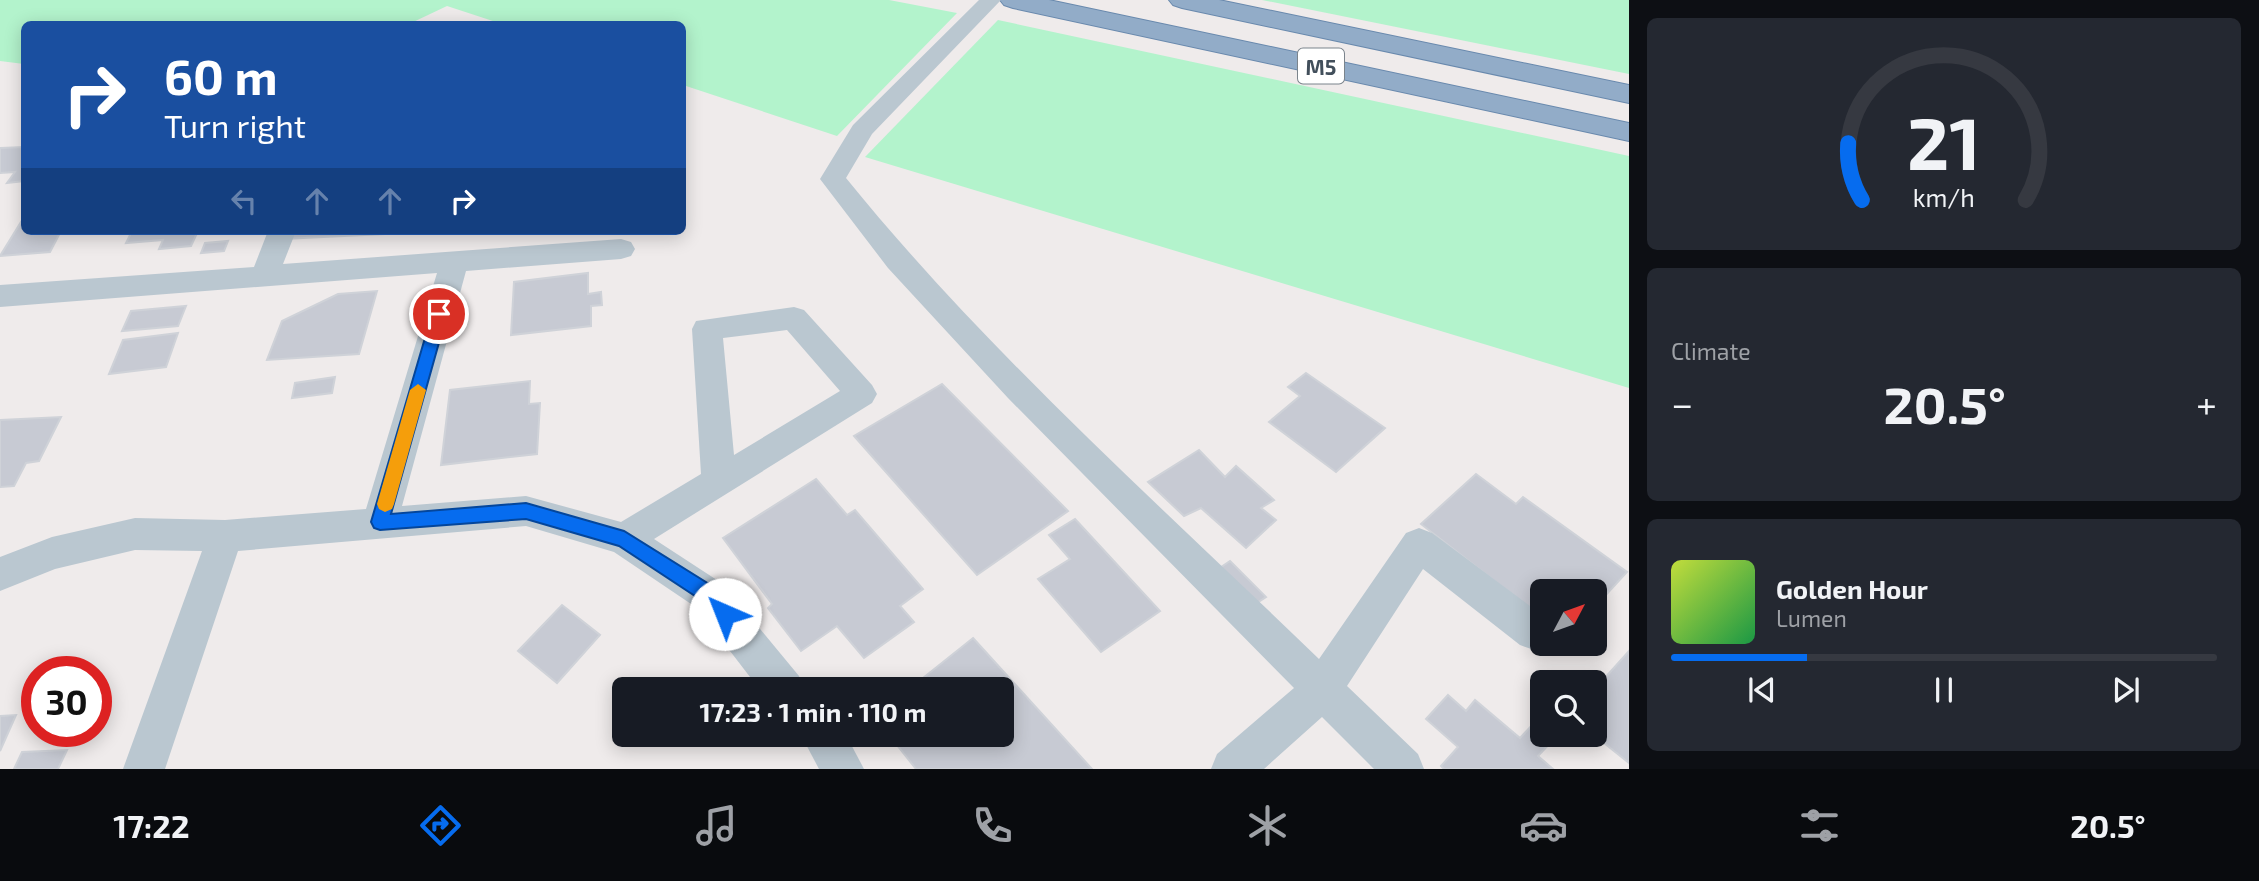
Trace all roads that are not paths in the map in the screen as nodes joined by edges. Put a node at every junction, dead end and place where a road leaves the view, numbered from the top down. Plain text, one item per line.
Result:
1 (991, 0) edge
2 (1013, 0) edge
3 (1182, 0) edge
4 (1629, 93) edge
5 (1629, 132) edge
6 (280, 235) edge
7 (621, 249) dead end
8 (454, 262) junction
9 (265, 276) junction
10 (0, 296) edge
11 (719, 481) junction
12 (380, 522) junction
13 (225, 536) junction
14 (624, 539) junction
15 (0, 574) edge
16 (1530, 629) edge
17 (775, 677) edge
18 (1321, 691) junction
19 (830, 747) edge
20 (144, 769) edge
21 (844, 769) edge
22 (1232, 769) edge
23 (1403, 769) edge

1 - 18 street
2 - 5 highway, M5
3 - 4 highway, M5
6 - 9 street
7 - 8 street
8 - 9 street
8 - 12 street
9 - 10 street
11 - 11 street
11 - 14 street
12 - 13 street
12 - 14 street
13 - 15 street
13 - 20 street
14 - 17 street
16 - 18 street
18 - 22 street
18 - 23 street
19 - 21 street

